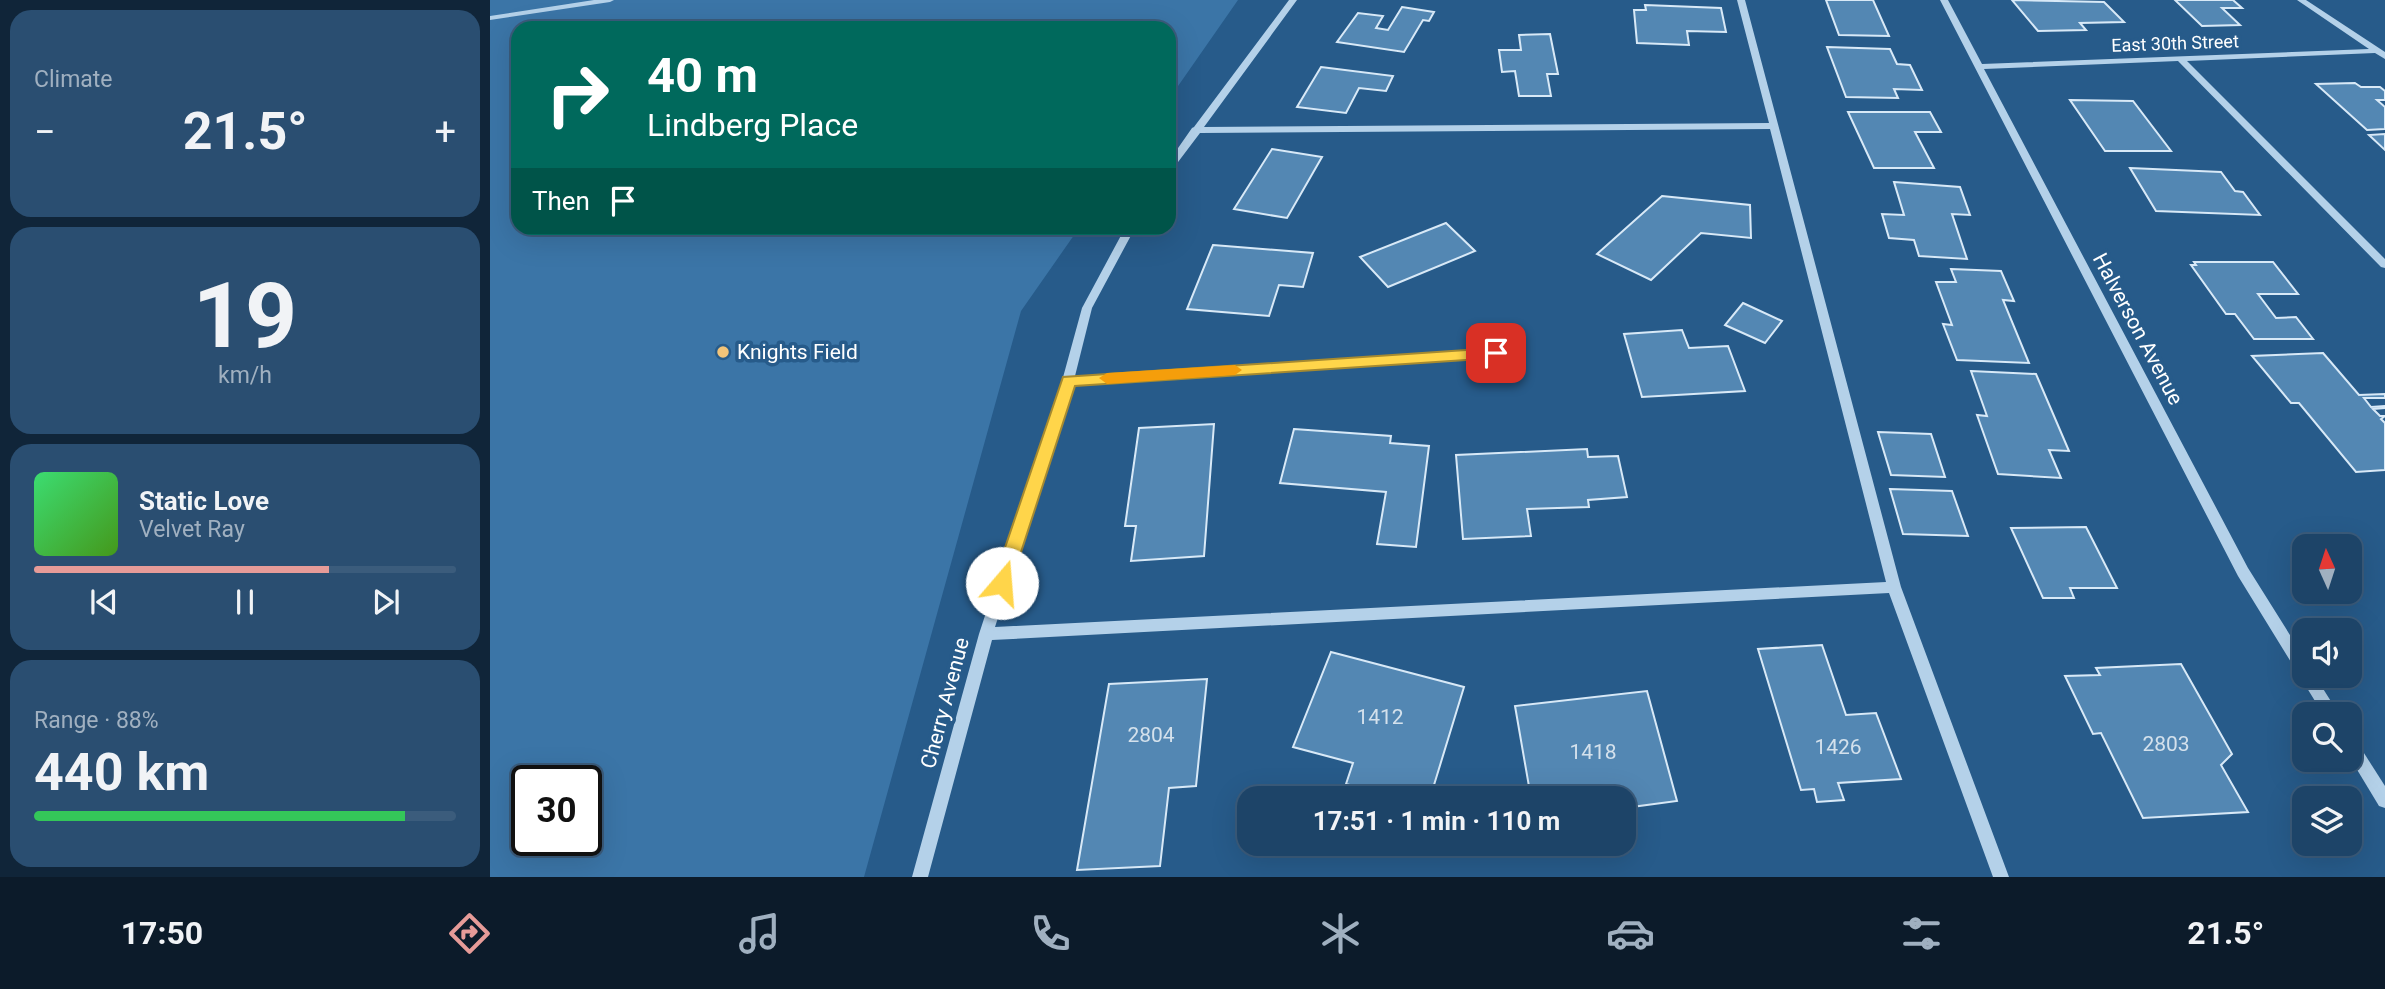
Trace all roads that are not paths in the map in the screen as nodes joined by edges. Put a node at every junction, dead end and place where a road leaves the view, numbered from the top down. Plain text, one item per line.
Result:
1 (610, 0) edge
2 (1293, 0) edge
3 (1741, 0) edge
4 (1944, 0) edge
5 (2301, 0) edge
6 (490, 18) edge
7 (2375, 51) junction
8 (2385, 56) edge
9 (2179, 58) junction
10 (1978, 67) junction
11 (1773, 126) junction
12 (1195, 130) junction
13 (1176, 158) edge
14 (1126, 235) edge
15 (2385, 265) edge
16 (1496, 353) dead end
17 (1069, 381) junction
18 (1894, 587) junction
19 (986, 634) junction
20 (2292, 652) edge
21 (2362, 763) edge
22 (2385, 800) edge
23 (920, 877) edge
24 (2001, 877) edge

1 - 6 street
2 - 12 street
3 - 11 street
4 - 10 street, Halverson Avenue
5 - 7 street
7 - 8 street
7 - 9 street, East 30th Street
9 - 10 street, East 30th Street
9 - 15 street
10 - 20 street, Halverson Avenue
11 - 12 street
11 - 18 street
12 - 13 street
14 - 17 street, Cherry Avenue
16 - 17 street
17 - 19 street, Cherry Avenue
18 - 19 street
18 - 24 street
19 - 23 street, Cherry Avenue
21 - 22 street

